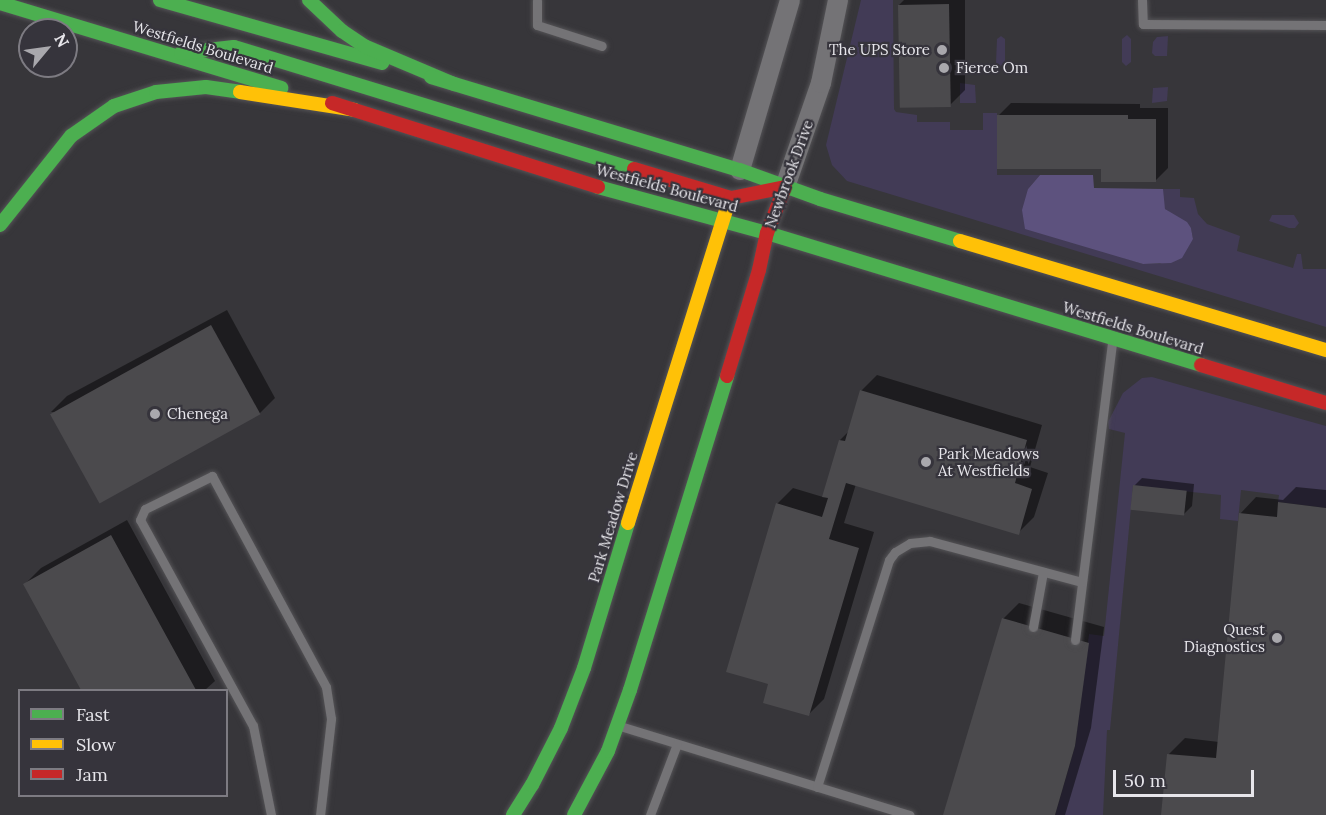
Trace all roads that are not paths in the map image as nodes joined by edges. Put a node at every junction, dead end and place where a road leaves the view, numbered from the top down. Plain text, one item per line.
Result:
1 (160, 0) edge
2 (309, 0) edge
3 (537, 0) edge
4 (790, 0) edge
5 (1142, 0) edge
6 (0, 3) edge
7 (839, 3) edge
8 (1326, 25) edge
9 (602, 46) dead end
10 (169, 54) junction
11 (454, 84) junction
12 (355, 110) junction
13 (740, 170) junction
14 (785, 188) junction
15 (730, 198) junction
16 (723, 220) junction
17 (0, 225) edge
18 (767, 233) junction
19 (1112, 339) junction
20 (1326, 350) edge
21 (1326, 403) edge
22 (1042, 572) junction
23 (1082, 582) junction
24 (1033, 627) dead end
25 (1075, 640) dead end
26 (618, 726) junction
27 (677, 744) junction
28 (817, 787) junction
29 (271, 815) edge
30 (320, 815) edge
31 (513, 815) edge
32 (574, 815) edge
33 (650, 815) edge
34 (910, 815) edge

1 - 11 main road
2 - 11 main road
3 - 9 lane
4 - 13 street
5 - 8 lane
6 - 10 main road, Westfields Boulevard
7 - 14 street, Newbrook Drive
10 - 12 main road, Westfields Boulevard
10 - 15 main road
11 - 13 main road
12 - 16 main road, Westfields Boulevard
12 - 17 main road
13 - 14 main road
13 - 15 main road
14 - 15 main road
14 - 18 main road, Newbrook Drive
14 - 20 main road
15 - 16 main road
16 - 18 main road, Westfields Boulevard
16 - 31 main road, Park Meadow Drive
18 - 19 main road, Westfields Boulevard
18 - 26 main road, Newbrook Drive
19 - 21 main road, Westfields Boulevard
19 - 23 lane
22 - 23 lane
22 - 24 lane
22 - 28 lane
23 - 25 lane
26 - 27 lane
26 - 32 main road
27 - 28 lane
27 - 33 lane
28 - 34 lane
29 - 30 lane

